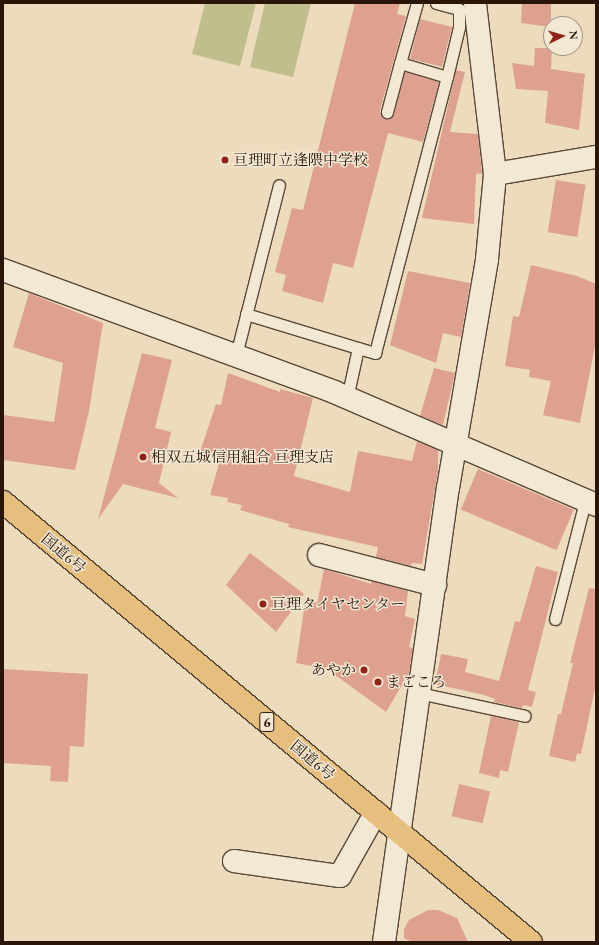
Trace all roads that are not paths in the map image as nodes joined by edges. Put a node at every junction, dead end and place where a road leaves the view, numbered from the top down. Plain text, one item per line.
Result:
1 (417, 3) edge
2 (436, 3) edge
3 (475, 3) edge
4 (400, 63) junction
5 (447, 77) junction
6 (387, 112) dead end
7 (596, 157) edge
8 (495, 174) junction
9 (279, 185) dead end
10 (3, 270) edge
11 (246, 314) junction
12 (358, 348) junction
13 (236, 355) junction
14 (347, 398) junction
15 (455, 445) junction
16 (3, 502) edge
17 (591, 503) edge
18 (319, 555) dead end
19 (435, 585) junction
20 (555, 619) dead end
21 (419, 693) junction
22 (525, 716) dead end
23 (376, 812) junction
24 (399, 832) junction
25 (234, 861) dead end
26 (384, 942) edge
27 (531, 942) edge

1 - 4 lane
2 - 5 lane
3 - 8 street
4 - 5 lane
4 - 6 lane
5 - 12 lane
7 - 8 street
8 - 15 street
9 - 11 lane
10 - 13 street
11 - 12 lane
11 - 13 lane
12 - 14 lane
13 - 14 street
14 - 15 street
15 - 17 street
15 - 19 street
16 - 23 highway, 国道6号 / 6
17 - 20 lane
18 - 19 street
19 - 21 street
21 - 22 lane
21 - 24 street
23 - 24 highway, 国道6号 / 6
23 - 25 street
24 - 26 street
24 - 27 highway, 国道6号 / 6

